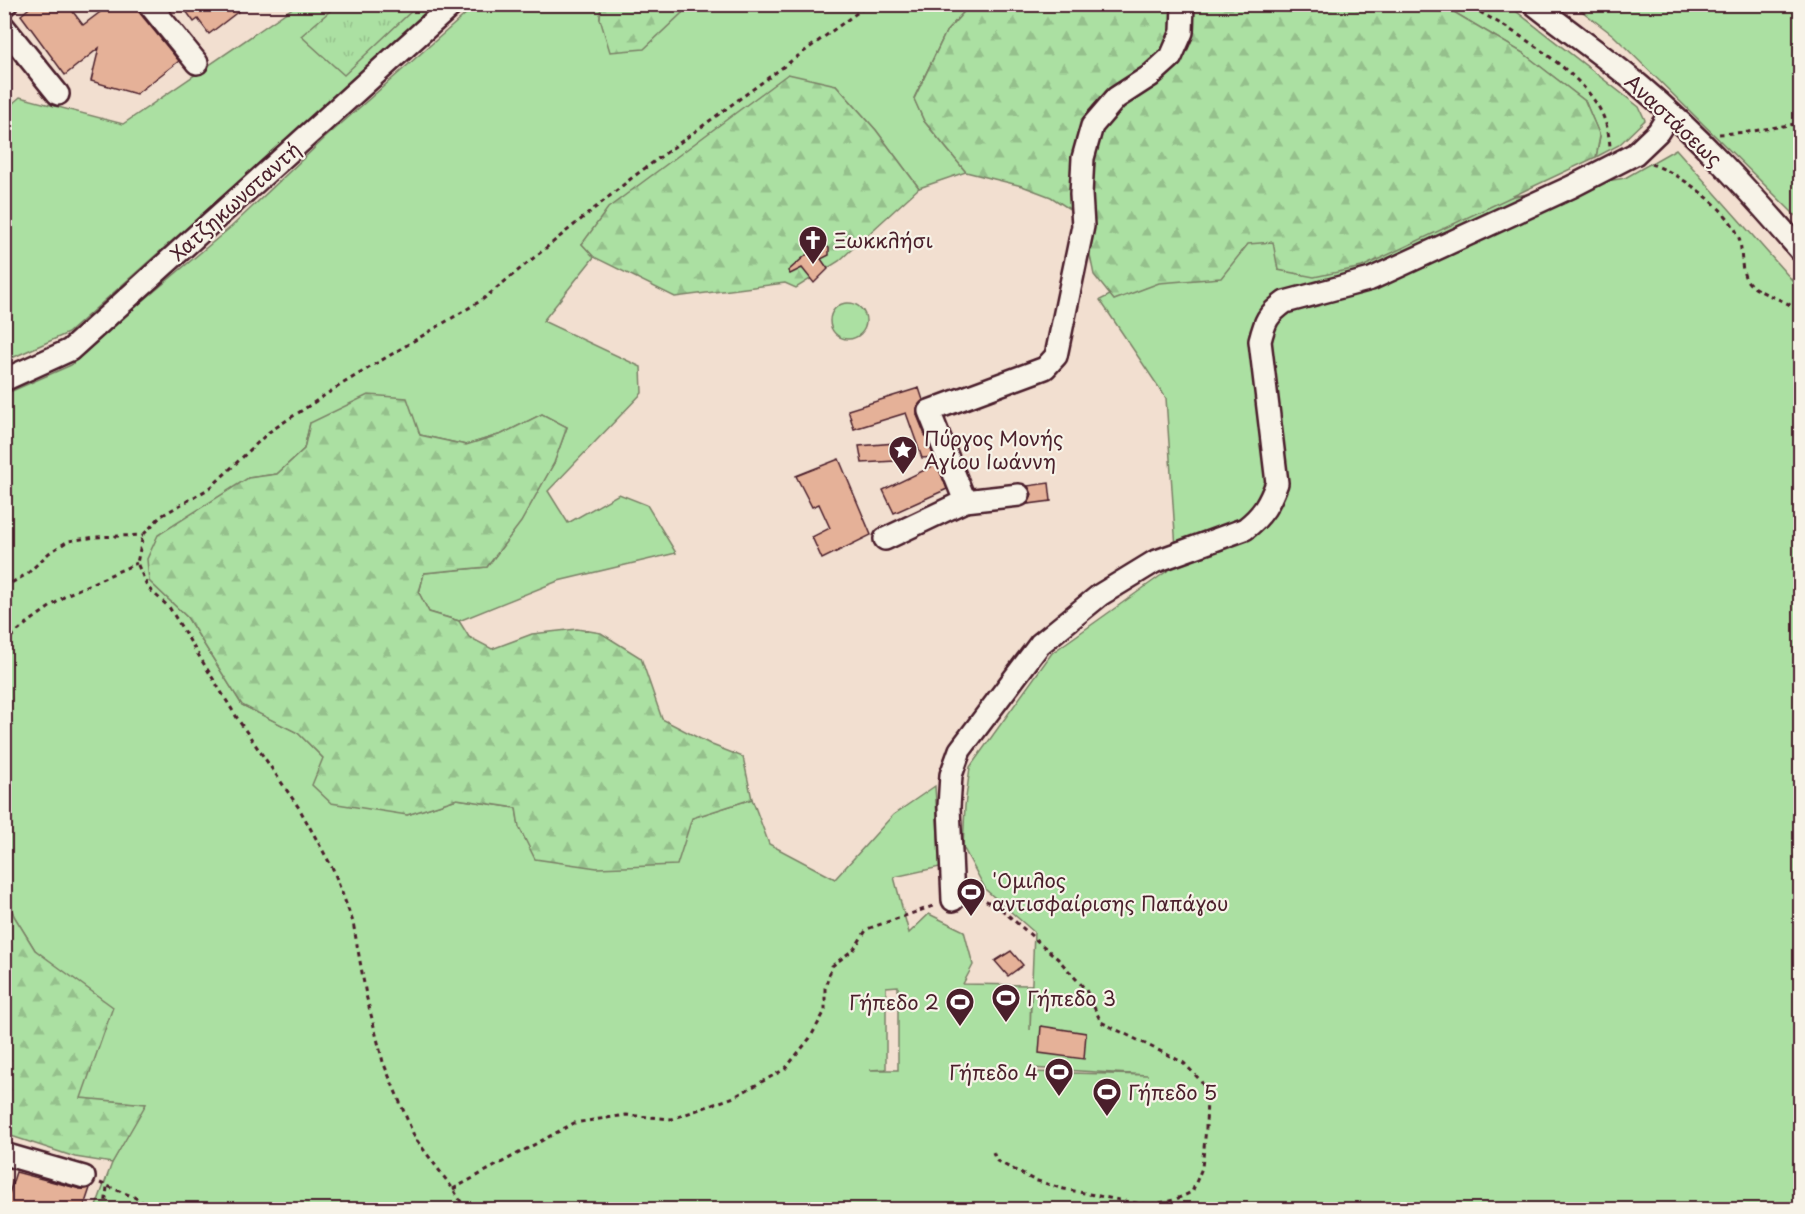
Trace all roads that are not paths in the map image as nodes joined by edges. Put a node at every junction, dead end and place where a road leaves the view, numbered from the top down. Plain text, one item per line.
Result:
1 (149, 4) edge
2 (453, 4) edge
3 (1183, 4) edge
4 (1534, 4) edge
5 (4, 27) edge
6 (197, 63) dead end
7 (58, 94) dead end
8 (1670, 113) junction
9 (1800, 250) edge
10 (4, 380) edge
11 (1019, 495) dead end
12 (965, 501) junction
13 (885, 539) dead end
14 (953, 900) road end
15 (4, 1154) edge
16 (84, 1177) road end

1 - 6 street
2 - 10 street, Χατζηκωνσταντή
3 - 12 street
4 - 8 street, Αναστάσεως
5 - 7 street
8 - 9 street, Αναστάσεως
8 - 14 street
11 - 12 street
12 - 13 street
15 - 16 street

